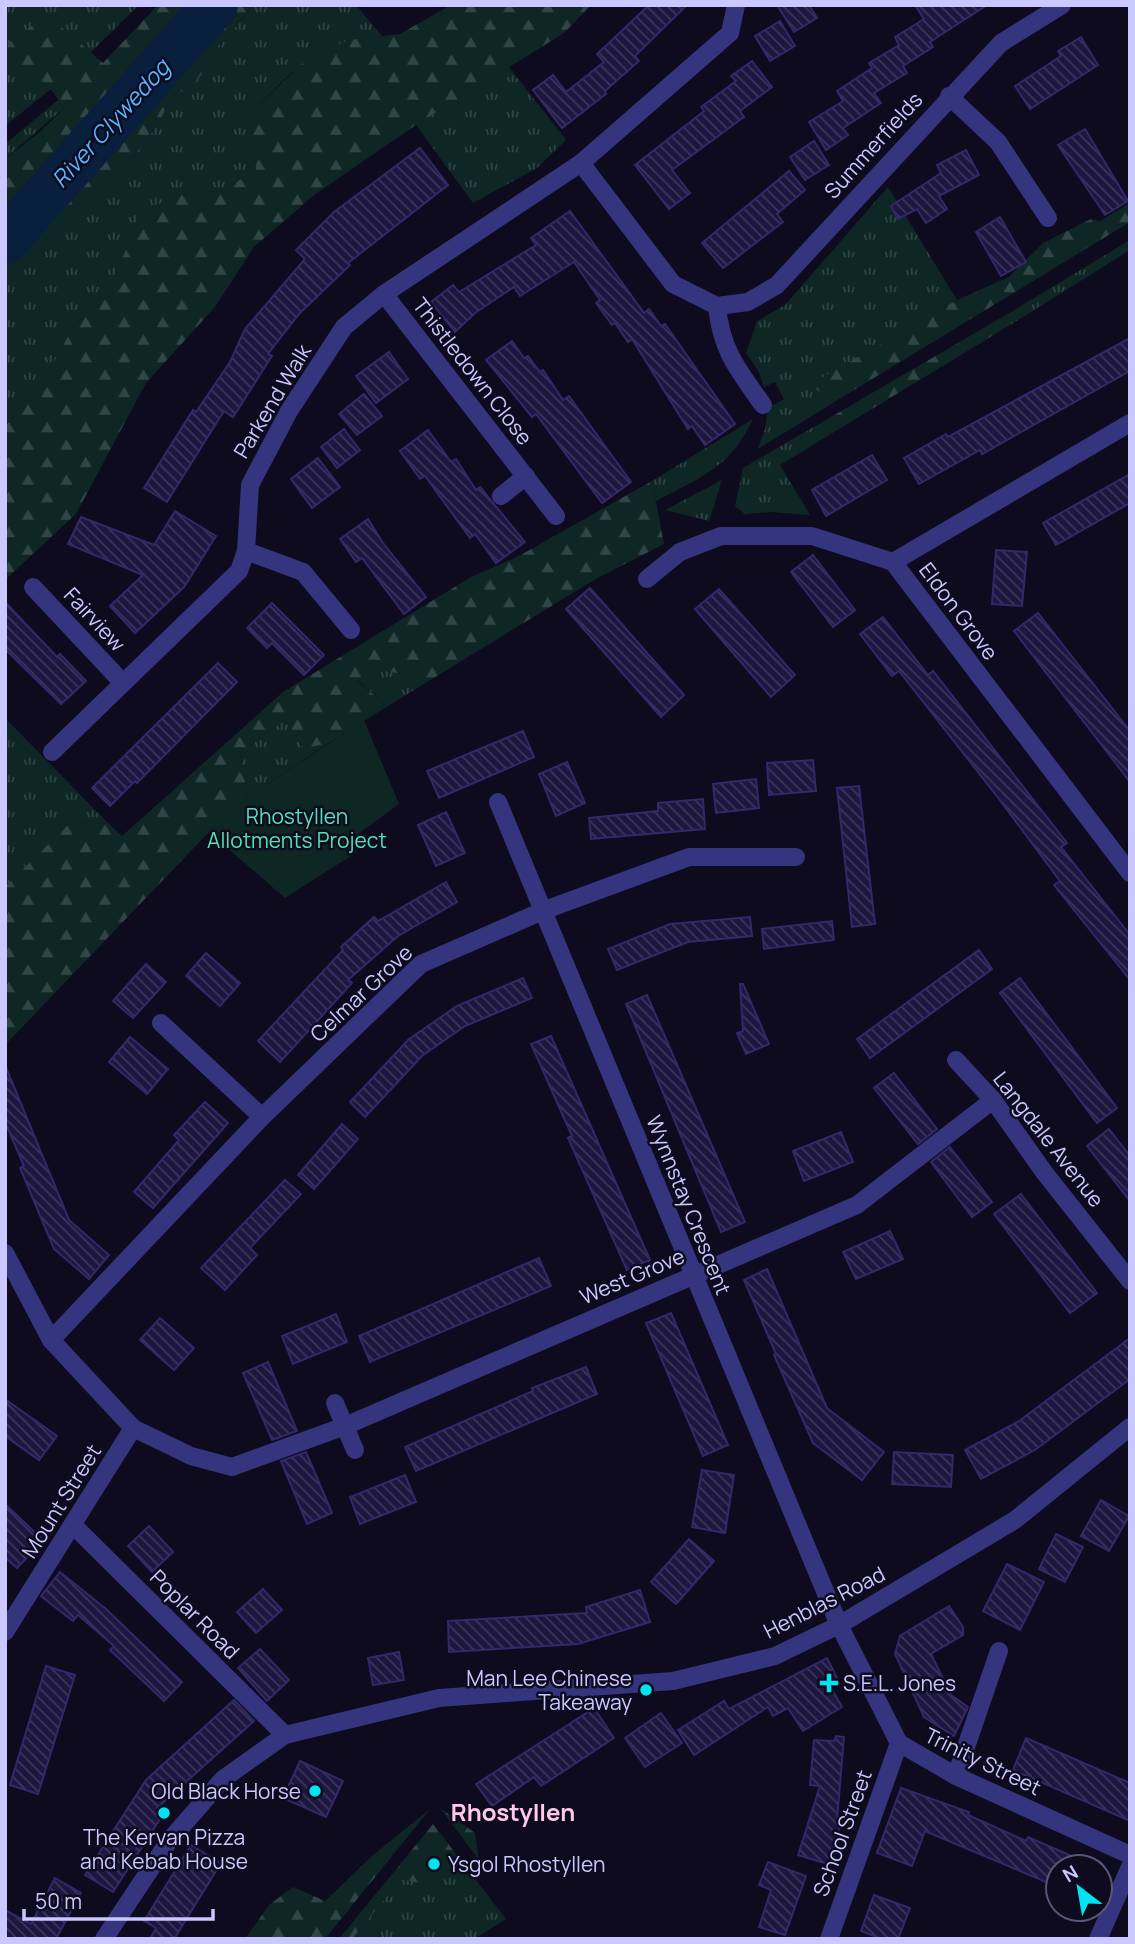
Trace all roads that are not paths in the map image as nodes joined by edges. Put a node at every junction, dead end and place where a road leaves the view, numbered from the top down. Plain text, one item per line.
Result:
1 (736, 5) edge
2 (1062, 5) edge
3 (948, 96) junction
4 (581, 163) junction
5 (1048, 218) dead end
6 (384, 294) junction
7 (717, 306) junction
8 (763, 405) dead end
9 (1130, 423) edge
10 (526, 476) junction
11 (501, 496) dead end
12 (556, 516) dead end
13 (246, 551) junction
14 (893, 562) junction
15 (647, 579) dead end
16 (33, 587) dead end
17 (351, 630) dead end
18 (124, 683) junction
19 (52, 752) dead end
20 (498, 802) dead end
21 (796, 857) dead end
22 (1130, 873) edge
23 (545, 909) junction
24 (161, 1023) dead end
25 (956, 1060) dead end
26 (993, 1100) junction
27 (262, 1117) junction
28 (5, 1252) edge
29 (692, 1274) junction
30 (1130, 1280) edge
31 (51, 1340) junction
32 (335, 1403) dead end
33 (345, 1426) junction
34 (1130, 1427) edge
35 (133, 1428) junction
36 (355, 1450) dead end
37 (74, 1527) junction
38 (839, 1625) junction
39 (5, 1632) edge
40 (999, 1651) dead end
41 (285, 1735) junction
42 (898, 1743) junction
43 (956, 1776) junction
44 (1130, 1855) edge
45 (1130, 1867) edge
46 (104, 1939) edge
47 (829, 1939) edge
48 (1098, 1939) edge

1 - 4 street
2 - 3 street, Summerfields
3 - 5 street
3 - 7 street, Summerfields
4 - 6 street, Parkend Walk
4 - 7 street
6 - 10 street, Thistledown Close
6 - 13 street, Parkend Walk
7 - 8 street
9 - 14 street, Eldon Grove
10 - 11 street, Thistledown Close
10 - 12 street, Thistledown Close
13 - 17 street
13 - 18 street, Parkend Walk
14 - 15 street
14 - 22 street, Eldon Grove
16 - 18 street, Fairview
18 - 19 street, Parkend Walk
20 - 23 street, Wynnstay Crescent
21 - 23 street, Celmar Grove
23 - 27 street, Celmar Grove
23 - 29 street, Wynnstay Crescent
24 - 27 street
25 - 26 street, Langdale Avenue
26 - 29 street, West Grove
26 - 30 street, Langdale Avenue
27 - 31 street, Celmar Grove
28 - 31 street
29 - 33 street, West Grove
29 - 38 street, Wynnstay Crescent
31 - 35 street
32 - 33 street
33 - 35 street, West Grove
33 - 36 street
34 - 38 street, Henblas Road
35 - 37 street, Mount Street
37 - 39 street, Mount Street
37 - 41 street, Poplar Road
38 - 41 street, Henblas Road
38 - 42 street, Trinity Street
40 - 43 street
41 - 46 street
42 - 43 street, Trinity Street
42 - 47 street, School Street
43 - 44 street, Trinity Street
45 - 48 street

